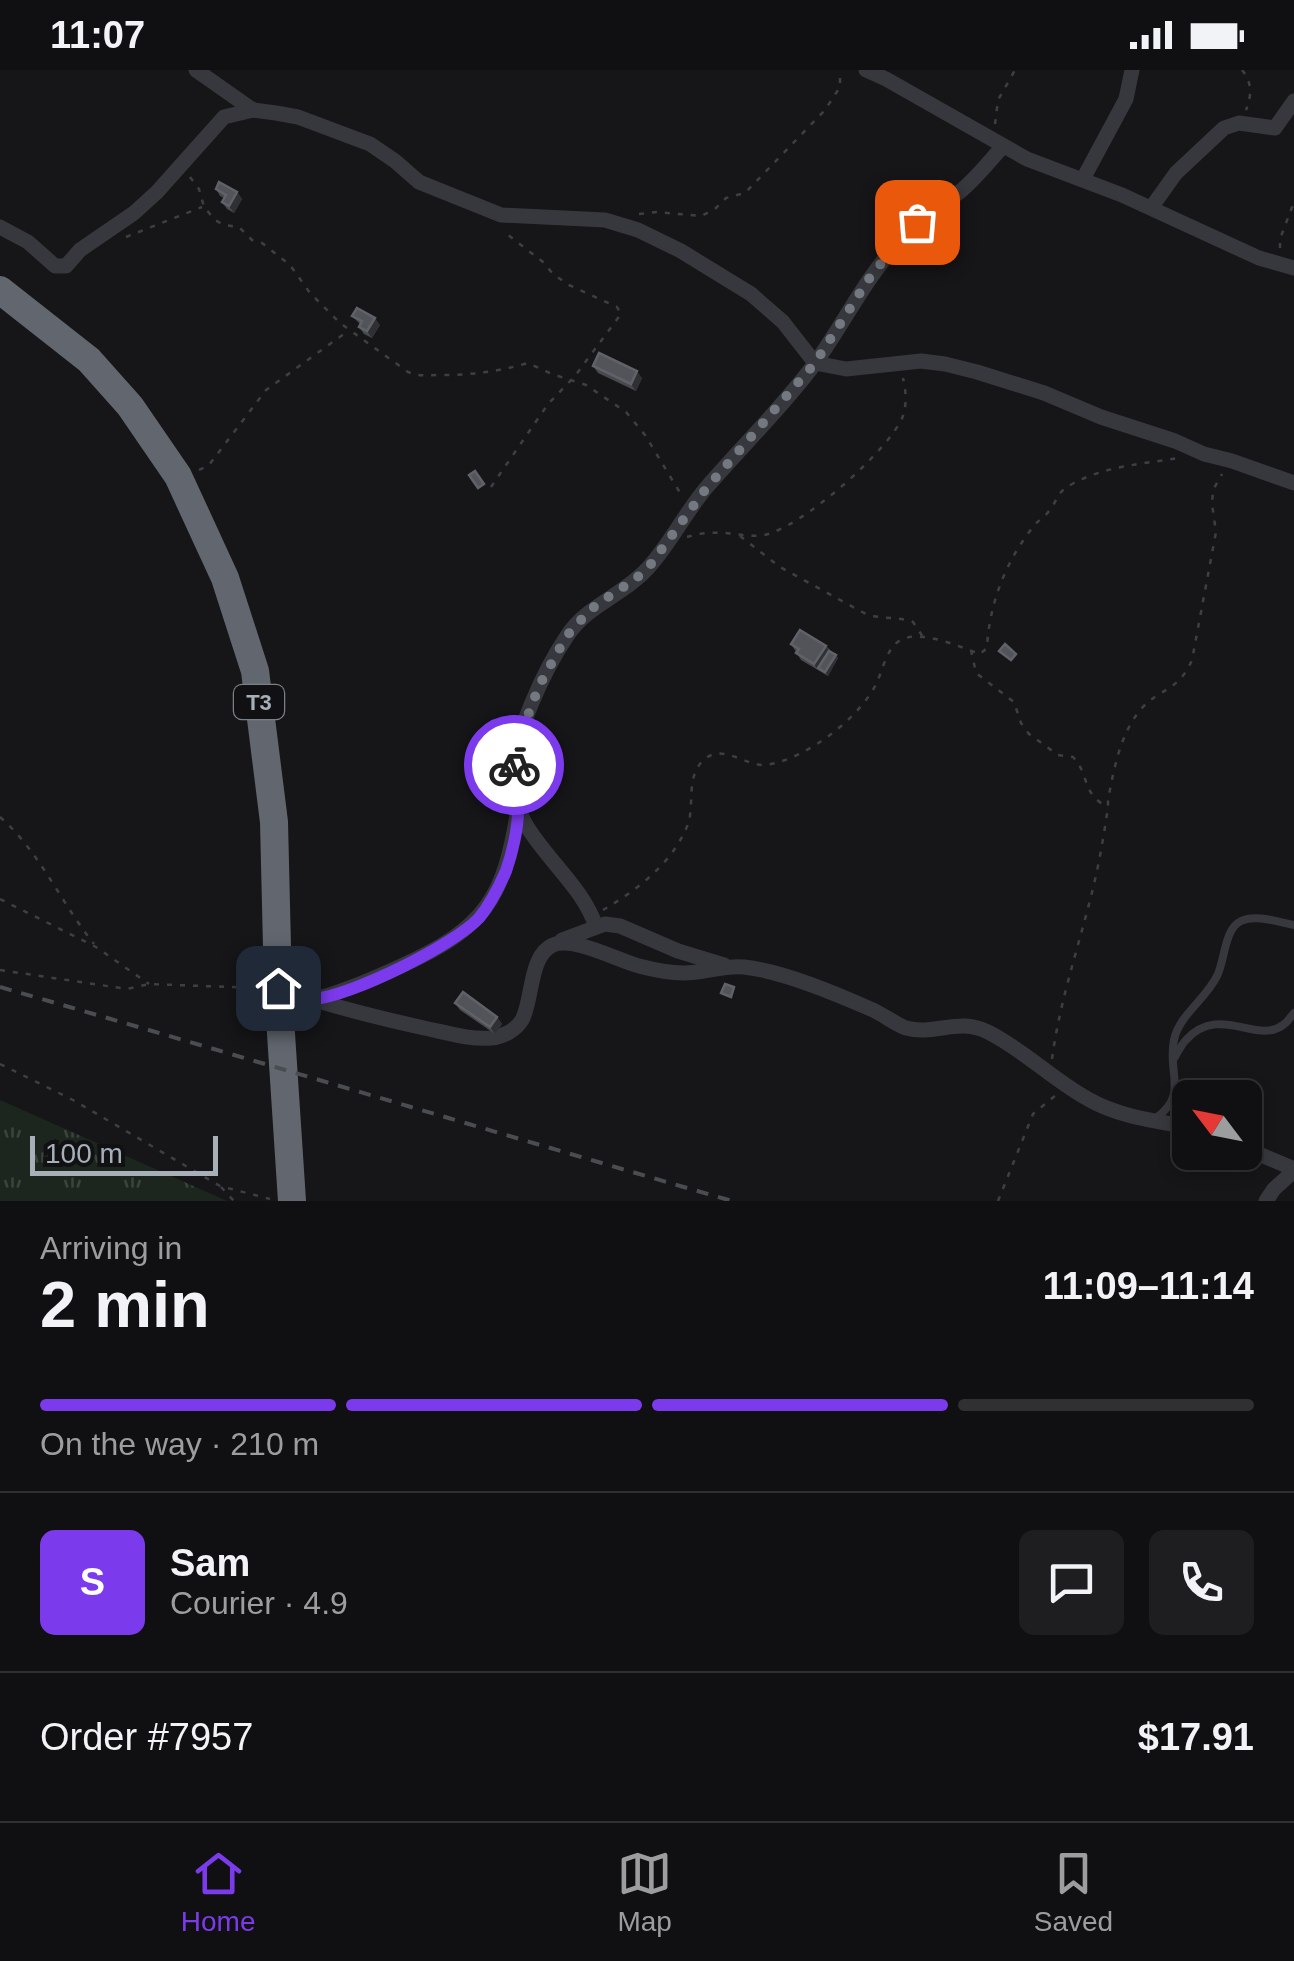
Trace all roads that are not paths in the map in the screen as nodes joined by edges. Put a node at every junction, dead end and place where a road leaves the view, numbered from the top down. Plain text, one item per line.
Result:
1 (866, 70) edge
2 (1132, 70) edge
3 (202, 72) edge
4 (1294, 101) edge
5 (252, 110) junction
6 (998, 143) junction
7 (1083, 179) junction
8 (1152, 208) junction
9 (0, 227) edge
10 (1289, 267) edge
11 (0, 290) edge
12 (815, 363) junction
13 (1294, 484) edge
14 (518, 809) junction
15 (594, 921) junction
16 (1294, 925) edge
17 (556, 942) junction
18 (728, 966) junction
19 (278, 988) junction
20 (311, 1000) junction
21 (1294, 1014) edge
22 (1173, 1060) junction
23 (1152, 1120) junction
24 (1172, 1124) edge
25 (1262, 1156) edge
26 (1294, 1170) edge
27 (292, 1201) edge
28 (1266, 1201) edge

1 - 6 street
2 - 7 street
3 - 5 street
4 - 8 street
5 - 9 street
5 - 12 street
6 - 7 street
6 - 12 street
7 - 8 street
8 - 10 street
11 - 19 highway, T3
12 - 13 street
12 - 14 street
14 - 15 street
14 - 20 street
15 - 17 street
15 - 18 street
16 - 22 lane
17 - 18 street
17 - 20 street
18 - 23 street
19 - 20 street
19 - 27 highway, T3
21 - 22 lane
22 - 23 lane
23 - 24 street
25 - 26 street
26 - 28 street

